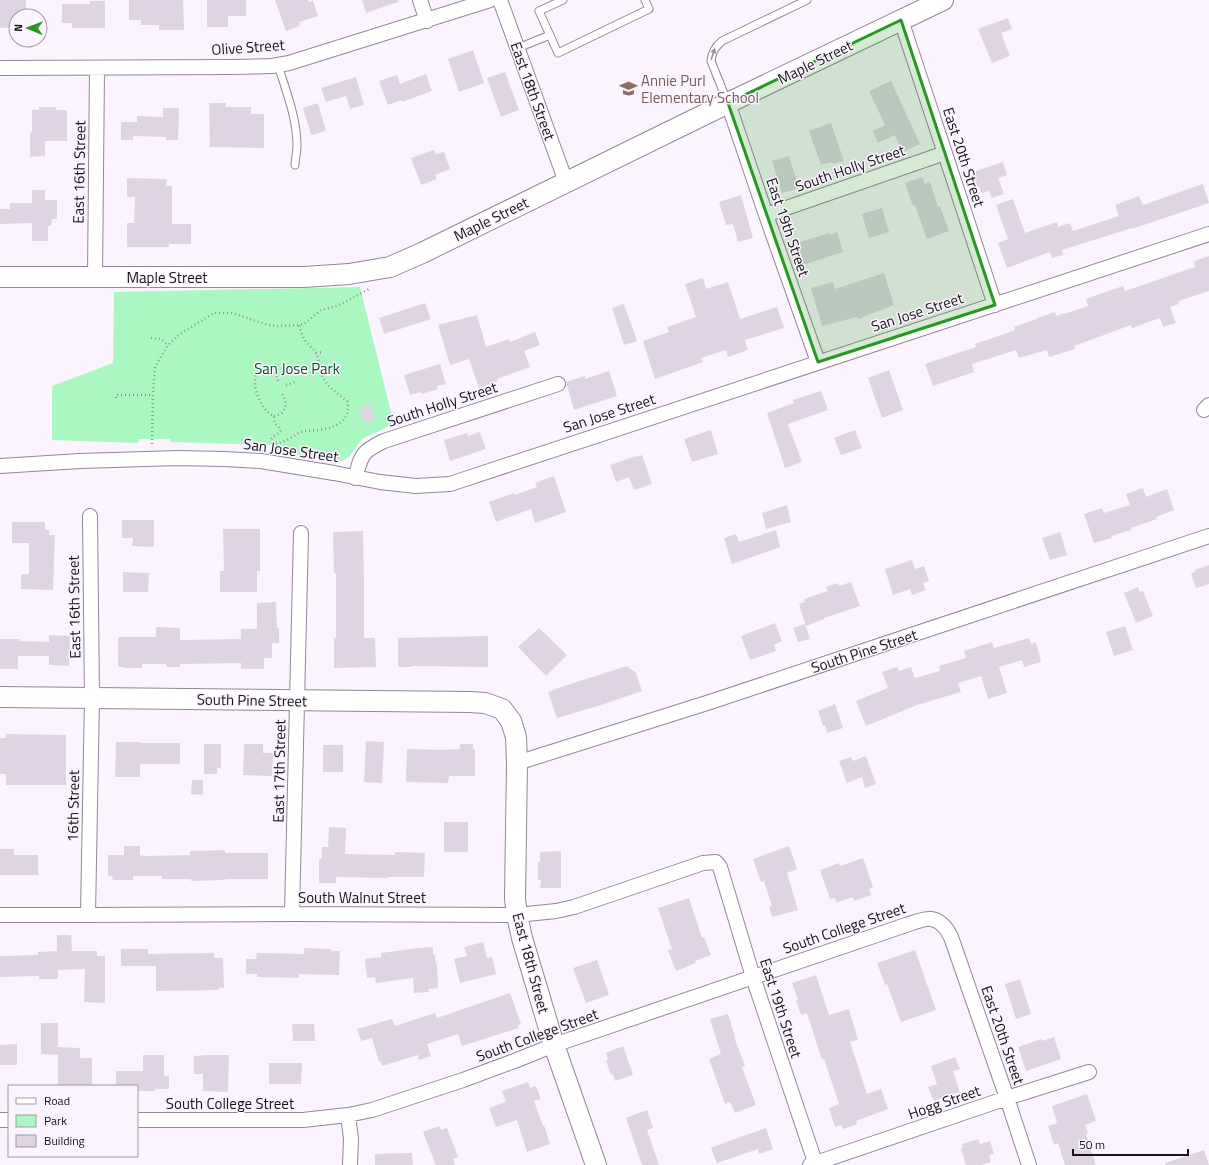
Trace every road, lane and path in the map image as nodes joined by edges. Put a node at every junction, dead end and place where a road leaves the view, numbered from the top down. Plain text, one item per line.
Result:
1 (420, 0) edge
2 (490, 0) edge
3 (500, 0) edge
4 (563, 0) edge
5 (644, 0) edge
6 (807, 0) edge
7 (943, 0) edge
8 (427, 20) junction
9 (901, 20) junction
10 (550, 35) junction
11 (518, 48) junction
12 (278, 65) junction
13 (0, 68) edge
14 (98, 68) junction
15 (728, 103) junction
16 (945, 153) junction
17 (295, 165) dead end
18 (566, 182) junction
19 (766, 215) junction
20 (1209, 234) edge
21 (0, 277) edge
22 (95, 278) junction
23 (374, 286) dead end
24 (995, 305) junction
25 (299, 325) junction
26 (150, 338) dead end
27 (168, 345) junction
28 (323, 352) dead end
29 (316, 353) junction
30 (818, 362) junction
31 (278, 381) dead end
32 (295, 382) dead end
33 (558, 384) dead end
34 (286, 385) dead end
35 (282, 394) dead end
36 (153, 395) junction
37 (116, 398) dead end
38 (274, 416) junction
39 (152, 459) junction
40 (0, 466) edge
41 (355, 478) junction
42 (90, 516) dead end
43 (301, 533) dead end
44 (1209, 536) edge
45 (0, 697) edge
46 (92, 698) junction
47 (298, 701) junction
48 (502, 709) joint
49 (517, 763) junction
50 (716, 862) joint
51 (292, 914) junction
52 (0, 915) edge
53 (88, 915) junction
54 (517, 915) junction
55 (938, 921) joint
56 (753, 977) junction
57 (554, 1045) junction
58 (1089, 1072) dead end
59 (1007, 1098) junction
60 (348, 1115) junction
61 (138, 1120) edge
62 (814, 1164) edge
63 (350, 1165) edge
64 (596, 1165) edge
65 (1029, 1165) edge

1 - 8 street
2 - 8 street, Olive Street
3 - 11 street, East 18th Street
4 - 10 lane
5 - 10 lane
15 -> 6 lane
7 - 9 street, Maple Street
8 - 12 street, Olive Street
9 - 15 street, Maple Street
9 - 16 street, East 20th Street
10 - 11 lane
11 - 18 street, East 18th Street
12 - 14 street, Olive Street
12 - 17 lane
13 - 14 street, Olive Street
14 - 22 street, East 16th Street
15 - 18 street, Maple Street
15 - 19 street, East 19th Street
16 - 19 street, South Holly Street
16 - 24 street, East 20th Street
18 - 22 street, Maple Street
19 - 30 street, East 19th Street
20 - 24 street, San Jose Street
21 - 22 street, Maple Street
23 - 25 path
24 - 30 street, San Jose Street
25 - 27 path
25 - 29 path
26 - 27 path
27 - 36 path
28 - 29 path
29 - 38 path
30 - 41 street, San Jose Street
31 - 38 path
32 - 34 path
33 - 41 street, South Holly Street
35 - 38 path
36 - 37 path
36 - 39 path
39 - 40 street, San Jose Street
39 - 41 street, San Jose Street
42 - 46 street, East 16th Street
43 - 47 street, East 17th Street
44 - 49 street, South Pine Street
45 - 46 street, South Pine Street
46 - 47 street, South Pine Street
46 - 53 street, 16th Street
47 - 48 street, South Pine Street
47 - 51 street, East 17th Street
48 - 49 street, East 18th Street
49 - 54 street, East 18th Street
50 - 54 street, South Walnut Street
50 - 56 street, East 19th Street
51 - 53 street, South Walnut Street
51 - 54 street, South Walnut Street
52 - 53 street, South Walnut Street
54 - 57 street, East 18th Street
55 - 56 street, South College Street
55 - 59 street, East 20th Street
56 - 57 street, South College Street
56 - 62 street, East 19th Street
57 - 60 street, South College Street
57 - 64 street, East 18th Street
58 - 59 street, Hogg Street
59 - 62 street, Hogg Street
59 - 65 street, East 20th Street
60 - 61 street, South College Street
60 - 63 street

